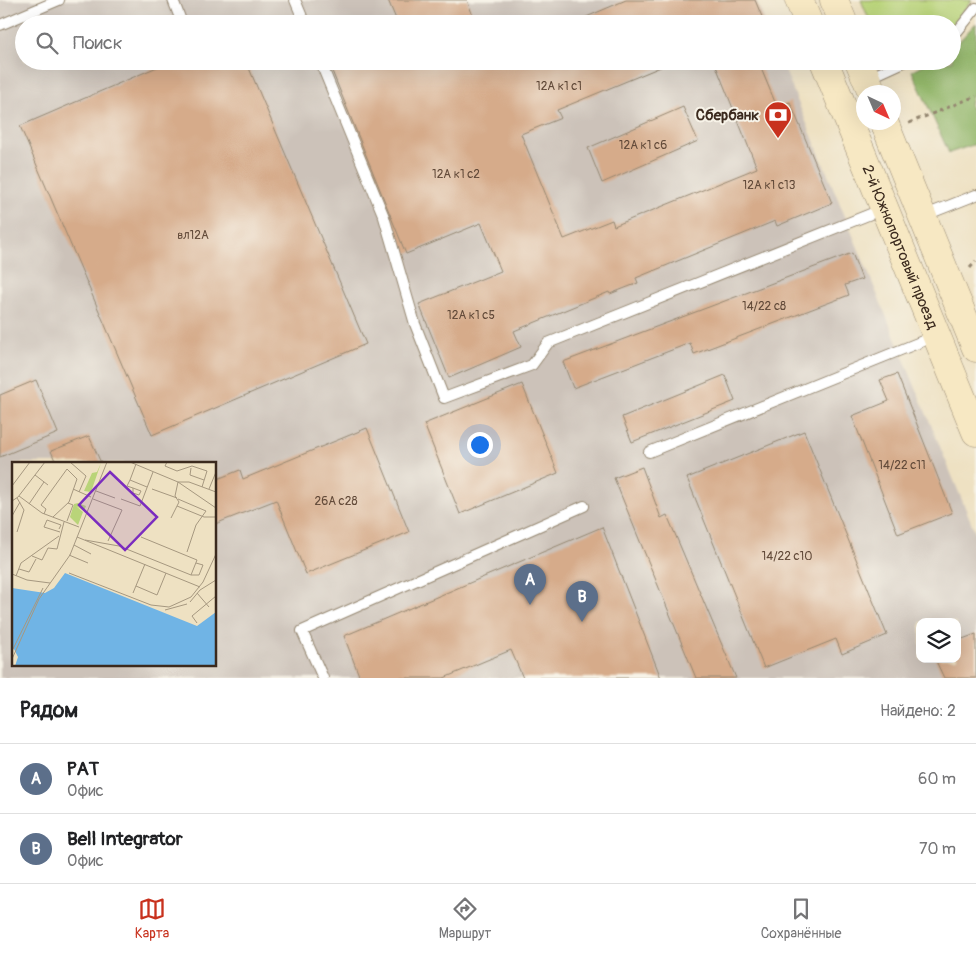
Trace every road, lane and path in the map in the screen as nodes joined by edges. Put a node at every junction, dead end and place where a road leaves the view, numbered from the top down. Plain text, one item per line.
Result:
1 (59, 0) edge
2 (173, 0) edge
3 (295, 0) edge
4 (799, 0) edge
5 (834, 0) edge
6 (976, 8) edge
7 (24, 15) edge
8 (179, 15) edge
9 (301, 15) edge
10 (805, 15) edge
11 (840, 15) edge
12 (15, 19) edge
13 (0, 25) edge
14 (961, 27) edge
15 (324, 70) edge
16 (828, 70) edge
17 (885, 70) edge
18 (866, 78) edge
19 (976, 96) edge
20 (915, 121) dead end
21 (887, 130) edge
22 (976, 195) edge
23 (884, 208) junction
24 (922, 216) junction
25 (976, 261) edge
26 (968, 271) dead end
27 (936, 335) junction
28 (976, 348) edge
29 (976, 432) edge
30 (649, 452) dead end
31 (584, 506) dead end
32 (322, 678) edge

1 - 7 lane
2 - 8 lane
3 - 9 lane
4 - 10 main road
5 - 11 main road
6 - 14 lane
12 - 13 lane
15 - 23 lane
16 - 23 main road, 2-й Южнопортовый проезд
17 - 18 lane
19 - 20 path
21 - 24 main road
22 - 24 lane
23 - 27 main road, 2-й Южнопортовый проезд
24 - 28 main road
25 - 26 path
27 - 29 main road, 2-й Южнопортовый проезд
27 - 30 lane
31 - 32 lane

